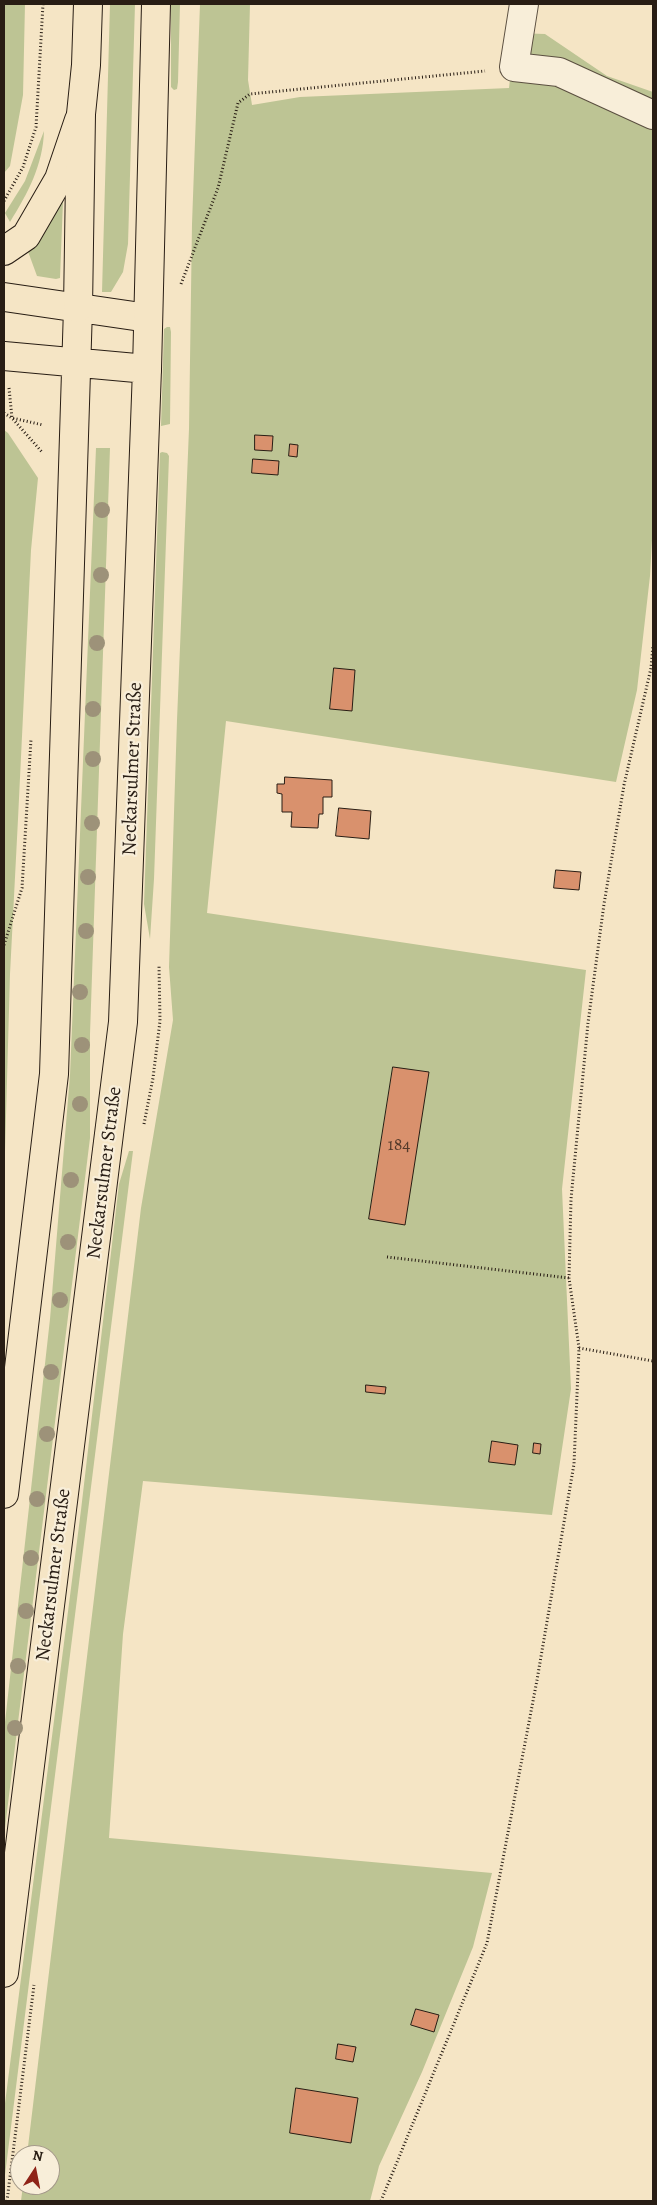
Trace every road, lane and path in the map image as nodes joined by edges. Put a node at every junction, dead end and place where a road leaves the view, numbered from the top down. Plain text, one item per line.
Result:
1 (43, 4) edge
2 (88, 4) edge
3 (156, 4) edge
4 (524, 4) edge
5 (514, 67) junction
6 (81, 114) junction
7 (653, 115) edge
8 (4, 201) edge
9 (4, 251) edge
10 (178, 292) dead end
11 (4, 297) edge
12 (78, 308) junction
13 (148, 318) junction
14 (8, 356) edge
15 (76, 363) junction
16 (147, 369) junction
17 (4, 413) edge
18 (12, 418) junction
19 (45, 456) dead end
20 (653, 645) edge
21 (31, 731) dead end
22 (4, 945) edge
23 (387, 1257) dead end
24 (569, 1278) junction
25 (579, 1348) junction
26 (653, 1361) edge
27 (4, 1494) edge
28 (4, 1973) edge
29 (381, 2201) edge

1 - 8 path
2 - 6 main road
3 - 13 main road, Neckarsulmer Straße
4 - 5 street
5 - 7 street
5 - 10 path
6 - 9 main road
6 - 12 main road
11 - 12 main road
12 - 13 main road
12 - 15 main road
13 - 16 main road, Neckarsulmer Straße
14 - 15 main road
14 - 18 path
15 - 16 main road
15 - 27 main road
16 - 28 main road, Neckarsulmer Straße
17 - 18 path
18 - 19 path
20 - 24 path
21 - 22 path
23 - 24 path
24 - 25 path
25 - 26 path
25 - 29 path

